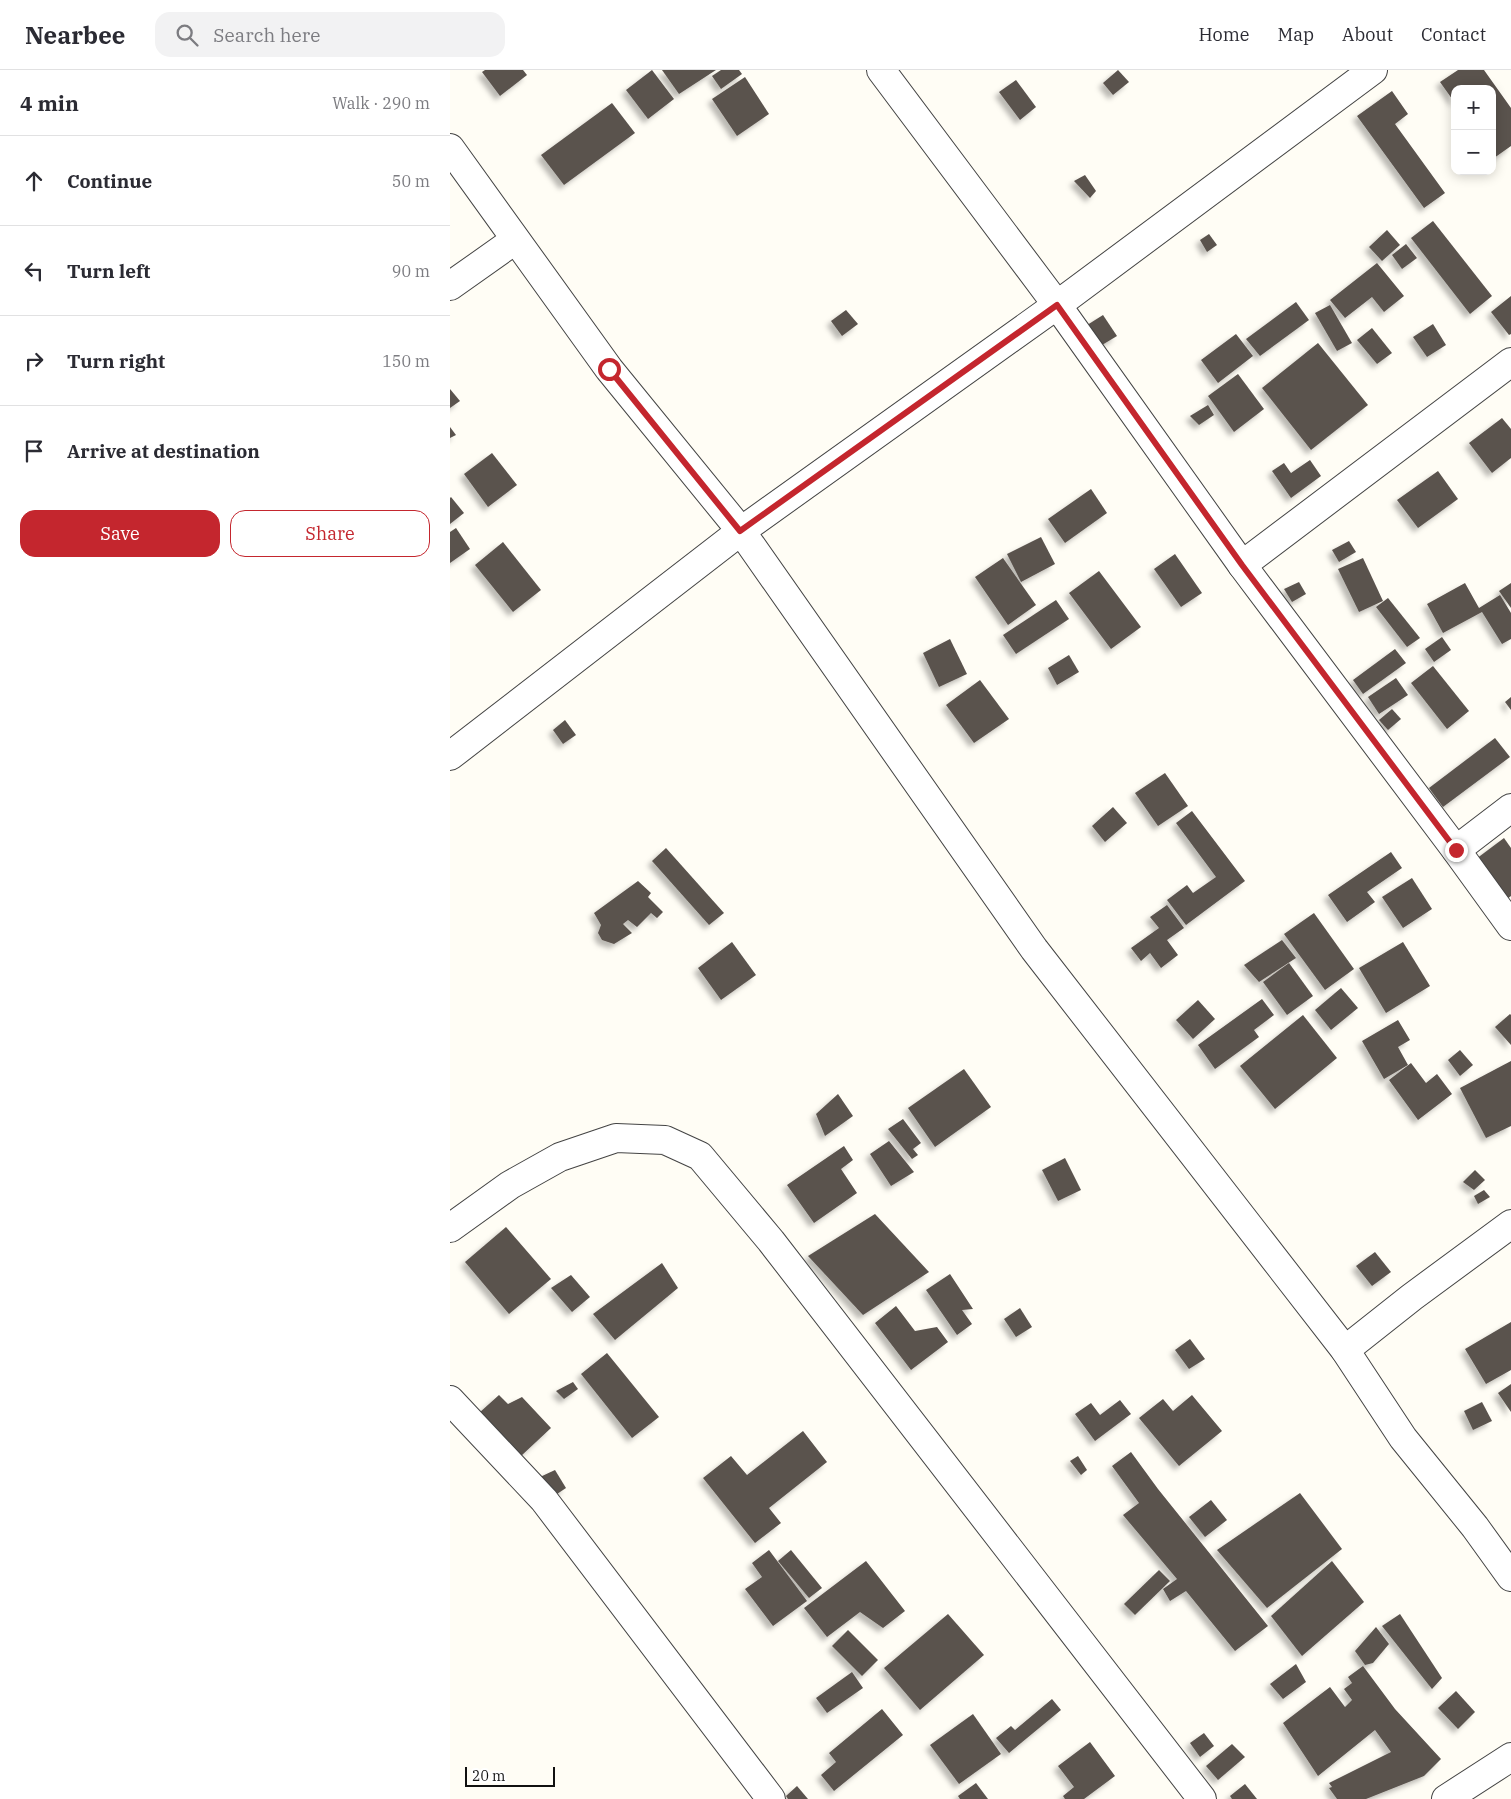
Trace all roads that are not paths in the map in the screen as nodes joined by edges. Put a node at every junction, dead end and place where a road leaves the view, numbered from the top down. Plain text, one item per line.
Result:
1 (881, 70) edge
2 (1373, 70) edge
3 (450, 148) edge
4 (515, 240) junction
5 (450, 286) edge
6 (1057, 305) junction
7 (1511, 362) edge
8 (740, 531) junction
9 (1242, 565) junction
10 (450, 756) edge
11 (1511, 808) edge
12 (1456, 850) junction
13 (1511, 926) edge
14 (1511, 1224) edge
15 (450, 1228) edge
16 (1345, 1350) junction
17 (450, 1400) edge
18 (1511, 1576) edge
19 (1511, 1757) edge
20 (771, 1799) edge
21 (1202, 1799) edge
22 (1446, 1799) edge

1 - 6 street
2 - 6 street
3 - 4 street
4 - 5 street
4 - 8 street
6 - 8 street
6 - 9 street
7 - 9 street
8 - 10 street
8 - 16 street
9 - 12 street
11 - 12 street
12 - 13 street
14 - 16 street
15 - 21 street
16 - 18 street
17 - 20 street
19 - 22 street

